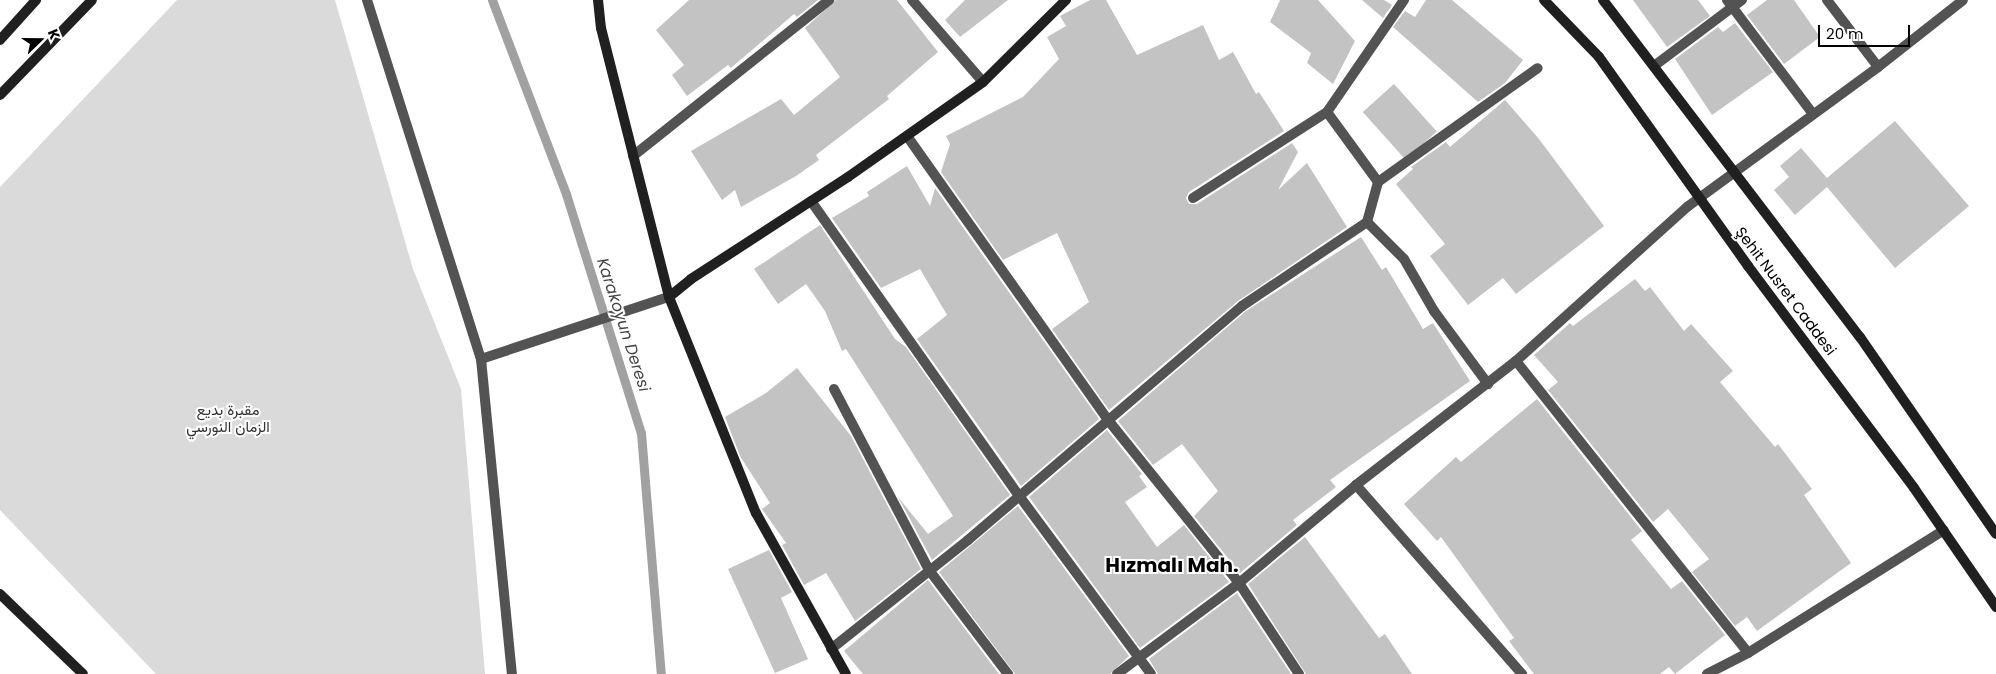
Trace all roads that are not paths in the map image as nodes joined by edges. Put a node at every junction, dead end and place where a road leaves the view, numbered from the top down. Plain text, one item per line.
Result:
1 (36, 0) edge
2 (92, 0) edge
3 (366, 0) edge
4 (598, 0) edge
5 (829, 0) edge
6 (912, 0) edge
7 (1066, 0) edge
8 (1404, 0) edge
9 (1544, 0) edge
10 (1602, 0) edge
11 (1742, 0) edge
12 (1827, 0) edge
13 (1963, 0) edge
14 (1730, 3) edge
15 (0, 40) edge
16 (1654, 66) junction
17 (1878, 67) junction
18 (1538, 68) dead end
19 (983, 82) junction
20 (0, 95) edge
21 (1327, 112) junction
22 (1812, 113) junction
23 (907, 136) junction
24 (634, 156) junction
25 (1735, 173) junction
26 (1378, 182) junction
27 (1193, 198) dead end
28 (1699, 198) junction
29 (811, 201) junction
30 (1367, 222) junction
31 (669, 297) junction
32 (481, 359) junction
33 (1516, 362) junction
34 (1488, 384) junction
35 (834, 389) dead end
36 (1108, 420) junction
37 (1356, 485) junction
38 (1020, 496) junction
39 (1944, 530) junction
40 (1996, 534) edge
41 (929, 570) junction
42 (1239, 583) junction
43 (0, 594) edge
44 (1996, 607) edge
45 (831, 649) junction
46 (1748, 652) junction
47 (1138, 657) junction
48 (84, 674) edge
49 (512, 674) edge
50 (846, 674) edge
51 (1008, 674) edge
52 (1117, 674) edge
53 (1151, 674) edge
54 (1299, 674) edge
55 (1522, 674) edge
56 (1707, 674) edge

1 - 15 main road
2 - 20 main road
3 - 32 street
4 - 24 main road
5 - 24 street
6 - 19 street
7 - 19 main road
8 - 21 street
9 - 28 main road, Şehit Nusret Caddesi
10 - 16 main road, Şehit Nusret Caddesi
11 - 14 street
12 - 17 street
13 - 17 street
14 - 16 street
14 - 22 street
16 - 25 main road, Şehit Nusret Caddesi
17 - 22 street
18 - 26 street
19 - 23 main road
21 - 26 street
21 - 27 street
22 - 25 street
23 - 29 main road
23 - 36 street
24 - 31 main road
25 - 28 street
25 - 40 main road, Şehit Nusret Caddesi
26 - 30 street
28 - 33 street
28 - 39 main road, Şehit Nusret Caddesi
29 - 31 main road
29 - 38 street
30 - 34 street
30 - 36 street
31 - 32 street
31 - 45 main road
32 - 49 street
33 - 34 street
33 - 46 street
34 - 37 street
35 - 41 street
36 - 38 street
36 - 42 street
37 - 42 street
37 - 55 street
38 - 41 street
38 - 47 street
39 - 44 main road, Şehit Nusret Caddesi
39 - 46 street
41 - 45 street
41 - 51 street
42 - 47 street
42 - 54 street
43 - 48 main road
45 - 50 main road
46 - 56 street
47 - 52 street
47 - 53 street

